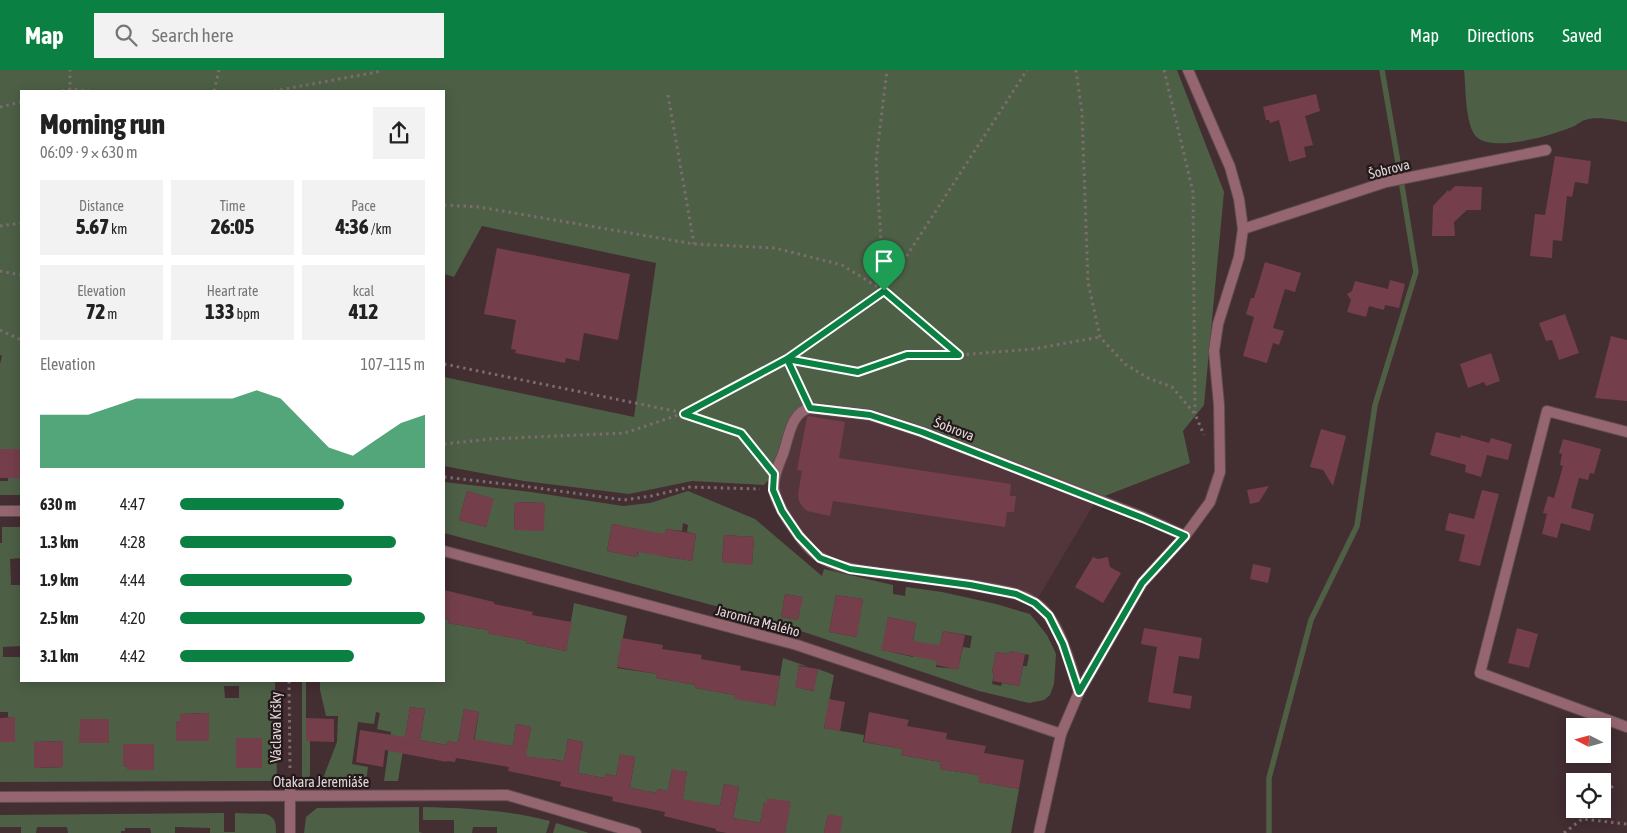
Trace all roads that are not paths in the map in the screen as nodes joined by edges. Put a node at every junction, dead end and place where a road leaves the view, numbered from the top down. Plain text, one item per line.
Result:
1 (1188, 70) edge
2 (1546, 150) dead end
3 (1243, 229) junction
4 (1627, 432) edge
5 (0, 511) edge
6 (20, 511) edge
7 (1185, 536) junction
8 (445, 551) edge
9 (1079, 692) junction
10 (1627, 727) edge
11 (1061, 734) junction
12 (290, 783) road end
13 (290, 796) junction
14 (0, 797) edge
15 (290, 833) edge
16 (636, 833) edge
17 (1039, 833) edge

1 - 3 street
2 - 3 street, Šobrova
3 - 7 street
4 - 10 street
5 - 6 street
7 - 9 street
7 - 9 street, Šobrova
8 - 11 street, Jaromíra Malého
9 - 11 street
11 - 17 street
12 - 13 street
13 - 14 street, Otakara Jeremiáše
13 - 15 street
13 - 16 street, Otakara Jeremiáše

